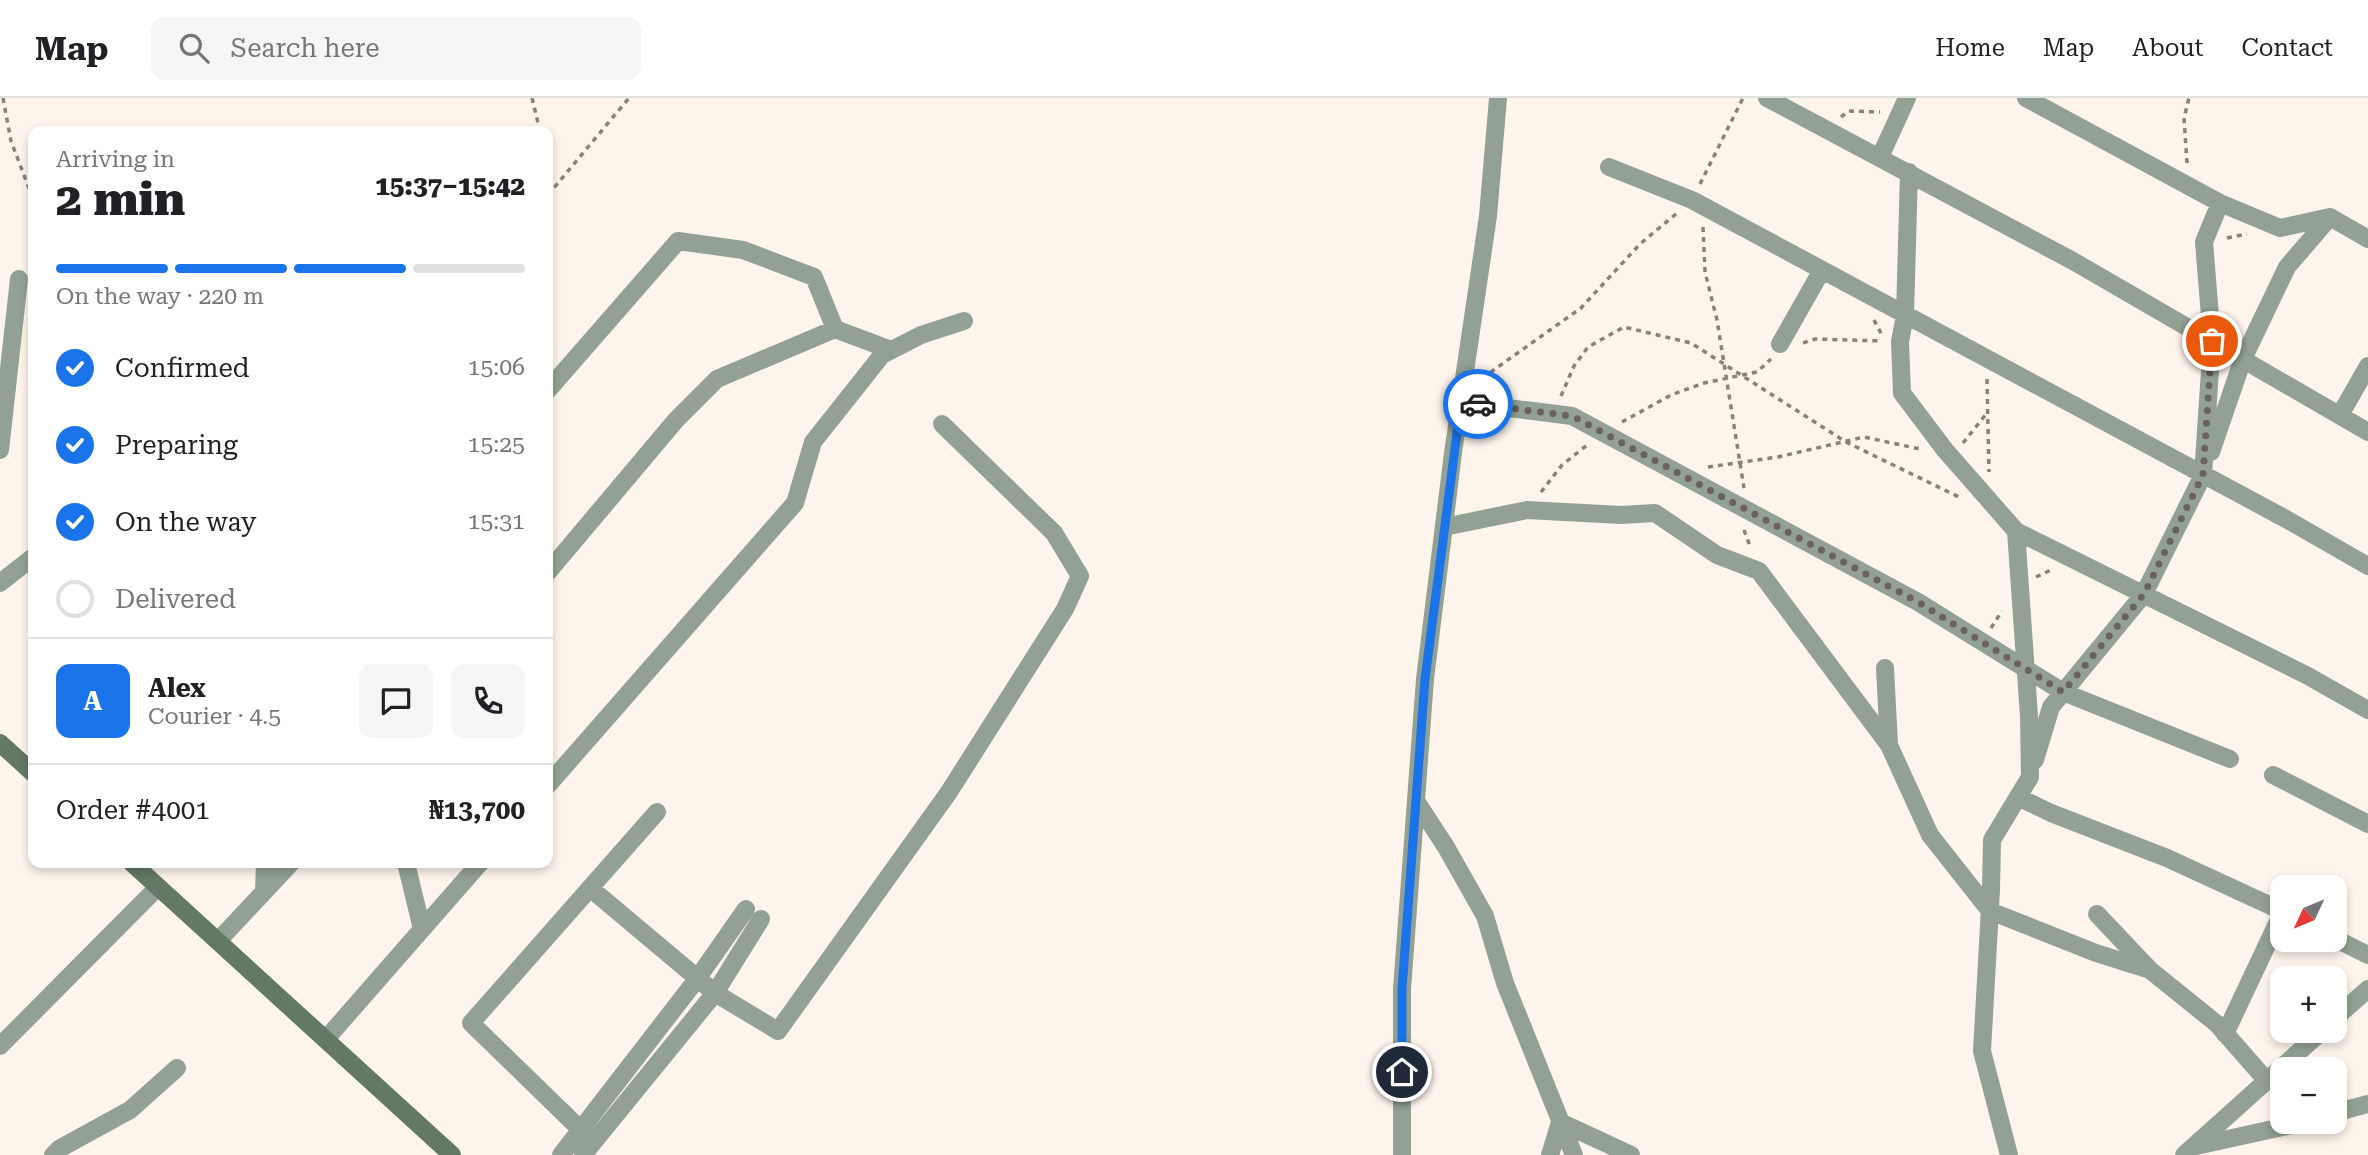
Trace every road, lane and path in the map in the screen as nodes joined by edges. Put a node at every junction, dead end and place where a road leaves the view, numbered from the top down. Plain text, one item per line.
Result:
1 (3, 98) edge
2 (532, 98) edge
3 (629, 98) edge
4 (1498, 98) edge
5 (1743, 98) edge
6 (1767, 98) edge
7 (2026, 98) edge
8 (2189, 98) edge
9 (1906, 100) edge
10 (539, 126) edge
11 (1826, 129) junction
12 (1880, 157) junction
13 (1609, 167) dead end
14 (1909, 172) junction
15 (28, 186) edge
16 (2189, 186) junction
17 (553, 189) edge
18 (1697, 203) junction
19 (2220, 203) junction
20 (2330, 217) junction
21 (2249, 234) dead end
22 (2368, 239) edge
23 (2204, 243) junction
24 (1822, 271) junction
25 (19, 279) dead end
26 (1905, 315) junction
27 (964, 321) dead end
28 (835, 329) junction
29 (2212, 341) junction
30 (1900, 342) junction
31 (1786, 347) junction
32 (891, 350) junction
33 (1987, 359) junction
34 (2243, 359) junction
35 (1724, 362) junction
36 (2368, 366) edge
37 (1464, 375) junction
38 (1744, 375) junction
39 (1726, 378) junction
40 (553, 384) edge
41 (1461, 402) junction
42 (1988, 412) junction
43 (1553, 414) junction
44 (2340, 415) junction
45 (942, 424) dead end
46 (2368, 432) edge
47 (1602, 433) junction
48 (1846, 442) junction
49 (0, 450) edge
50 (1945, 450) junction
51 (1739, 462) junction
52 (1676, 473) junction
53 (2203, 475) junction
54 (1990, 501) junction
55 (1527, 510) junction
56 (1748, 511) junction
57 (1444, 527) junction
58 (2017, 531) junction
59 (28, 561) edge
60 (553, 566) edge
61 (2368, 566) edge
62 (1759, 571) junction
63 (0, 583) edge
64 (2144, 594) junction
65 (1885, 668) dead end
66 (2025, 668) junction
67 (2063, 692) junction
68 (2368, 710) edge
69 (0, 743) edge
70 (1889, 746) junction
71 (2230, 759) dead end
72 (28, 768) edge
73 (2273, 775) dead end
74 (2030, 777) junction
75 (553, 779) edge
76 (2018, 797) junction
77 (1416, 801) junction
78 (657, 812) dead end
79 (2368, 824) edge
80 (137, 868) edge
81 (265, 868) edge
82 (286, 868) edge
83 (407, 868) edge
84 (476, 868) edge
85 (158, 887) junction
86 (590, 888) junction
87 (264, 892) junction
88 (2270, 906) edge
89 (1990, 911) junction
90 (2097, 914) dead end
91 (422, 929) junction
92 (2270, 938) edge
93 (218, 941) junction
94 (2347, 945) edge
95 (2368, 956) edge
96 (2150, 971) junction
97 (698, 979) junction
98 (2368, 989) edge
99 (715, 993) junction
100 (2347, 1008) edge
101 (2225, 1034) junction
102 (326, 1039) junction
103 (2309, 1043) edge
104 (0, 1046) edge
105 (177, 1068) dead end
106 (2267, 1081) junction
107 (2368, 1104) edge
108 (2347, 1110) edge
109 (1560, 1122) junction
110 (581, 1130) junction
111 (2270, 1131) edge
112 (2190, 1151) edge
113 (53, 1155) edge
114 (452, 1155) edge
115 (561, 1155) edge
116 (583, 1155) edge
117 (1402, 1155) edge
118 (1550, 1155) edge
119 (1574, 1155) edge
120 (1631, 1155) edge
121 (2009, 1155) edge

1 - 15 path
2 - 10 path
3 - 17 path
4 - 37 street
5 - 18 path
6 - 11 street
7 - 16 street
8 - 16 path
9 - 11 path
9 - 12 street
11 - 12 street
12 - 14 street
13 - 18 street
14 - 26 street
14 - 29 street
16 - 19 street
18 - 24 street
18 - 35 path
18 - 37 path
19 - 20 street
19 - 23 street
20 - 22 street
20 - 34 street
21 - 23 path
23 - 29 street
24 - 26 street
24 - 31 street
25 - 49 street
26 - 30 street
26 - 33 street
27 - 32 street
28 - 32 street
28 - 40 street
28 - 60 street
29 - 34 street
29 - 53 street
30 - 31 path
30 - 50 street
31 - 38 path
32 - 75 street
33 - 42 path
33 - 53 street
34 - 44 street
34 - 53 street
35 - 38 path
35 - 39 path
35 - 43 path
36 - 44 street
37 - 41 street
38 - 39 path
38 - 48 path
39 - 47 path
39 - 51 path
41 - 43 street
41 - 57 street
42 - 50 path
42 - 54 path
43 - 47 street
44 - 46 street
45 - 99 street
47 - 52 street
47 - 55 path
48 - 50 path
48 - 51 path
48 - 54 path
50 - 54 street
51 - 52 path
51 - 56 path
52 - 56 street
53 - 61 street
53 - 64 street
54 - 58 street
55 - 57 street
55 - 62 street
56 - 62 path
56 - 66 street
57 - 77 street
58 - 64 street
58 - 66 street
59 - 63 street
62 - 70 street
64 - 67 street
64 - 68 street
65 - 70 street
66 - 67 street
66 - 74 street
67 - 71 street
67 - 74 street
69 - 72 main road
70 - 89 street
73 - 79 street
74 - 76 street
76 - 88 street
76 - 89 street
77 - 109 street
77 - 117 street
78 - 86 street
80 - 85 main road
81 - 87 street
82 - 87 street
83 - 91 street
84 - 91 street
85 - 93 main road
85 - 104 street
86 - 97 street
86 - 110 street
87 - 93 street
89 - 96 street
89 - 121 street
90 - 96 street
91 - 102 street
92 - 101 street
93 - 102 main road
94 - 95 street
96 - 101 street
97 - 99 street
97 - 99 street
97 - 110 street
98 - 100 street
99 - 116 street
101 - 106 street
102 - 114 main road
103 - 106 street
105 - 113 street
106 - 112 street
107 - 108 street
109 - 118 street
109 - 119 street
109 - 120 street
110 - 115 street
111 - 112 street

